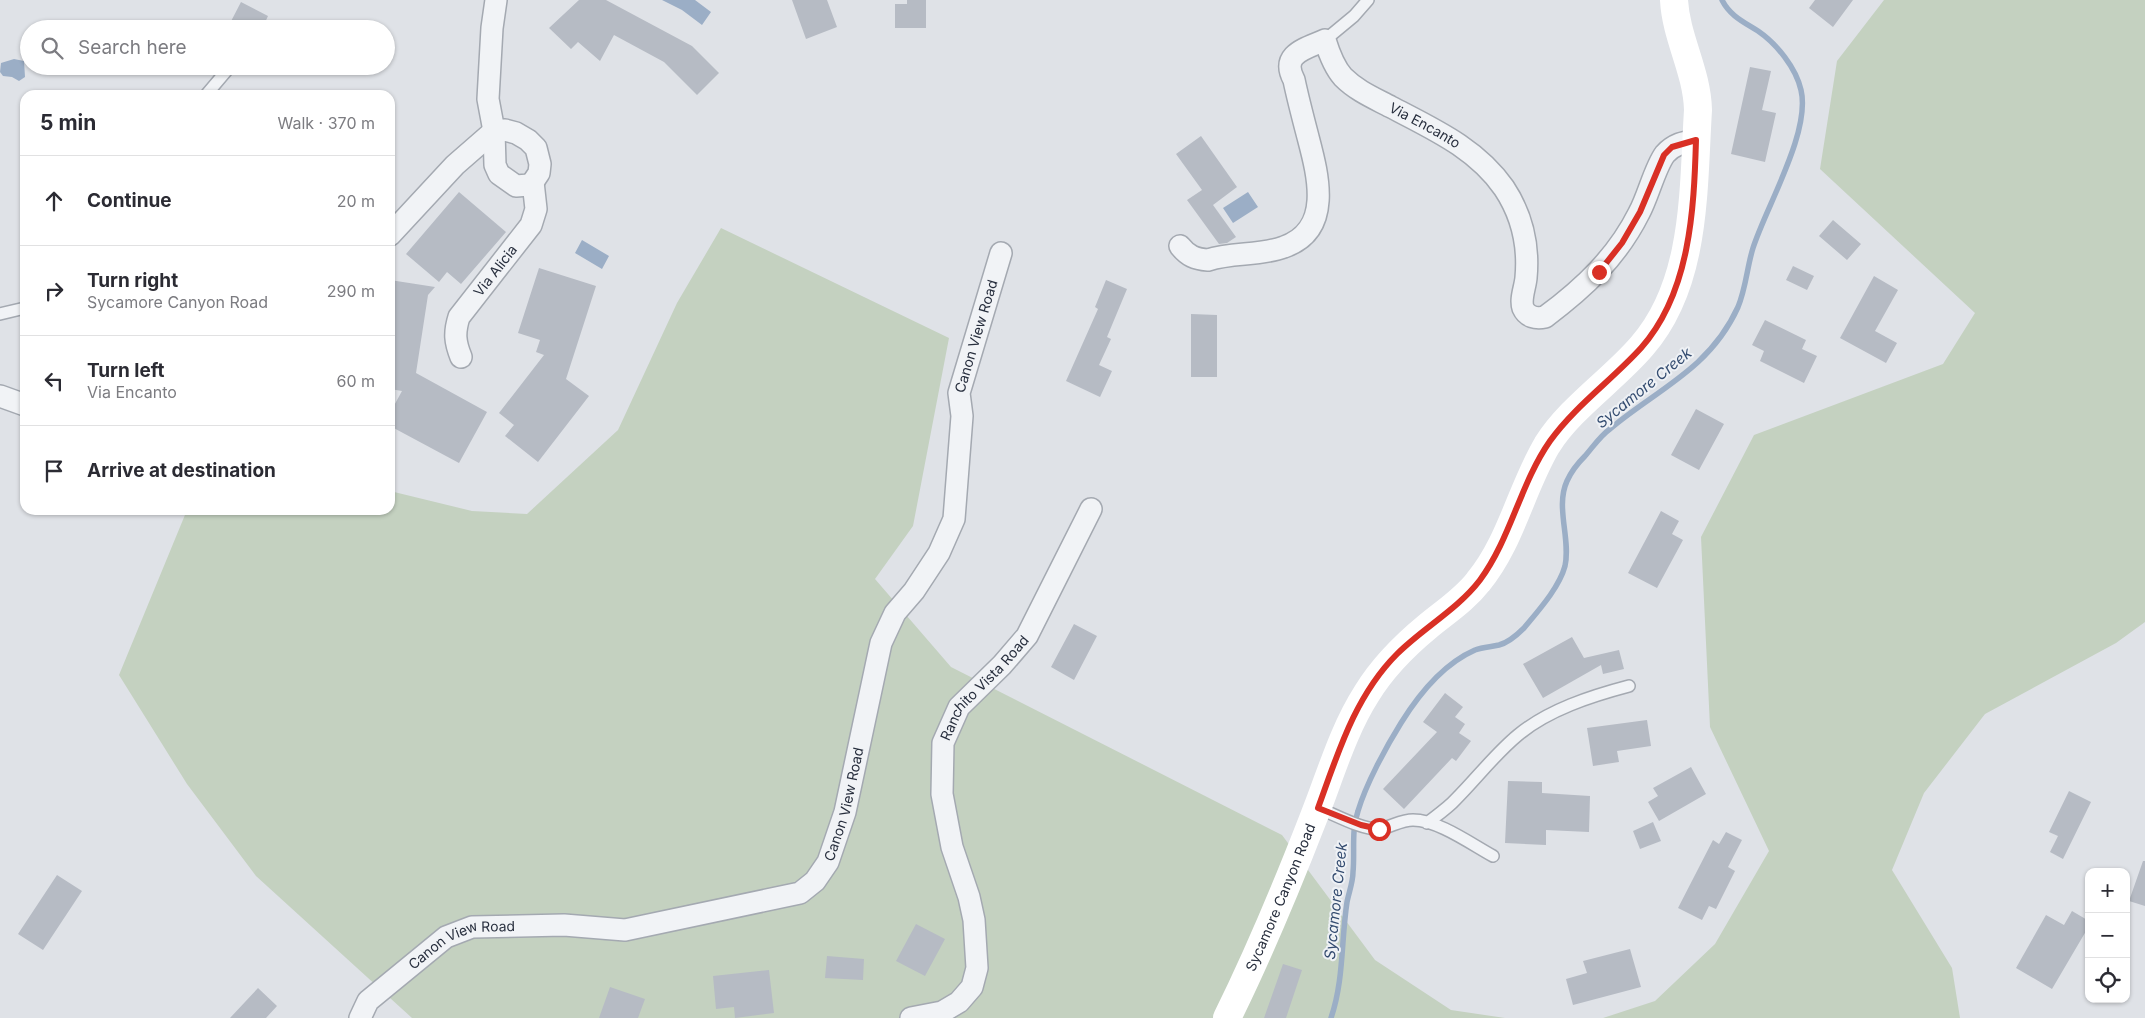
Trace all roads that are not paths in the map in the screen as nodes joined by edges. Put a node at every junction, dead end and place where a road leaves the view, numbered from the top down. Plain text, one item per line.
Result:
1 (496, 0) edge
2 (1368, 0) edge
3 (1674, 0) edge
4 (1325, 40) junction
5 (223, 75) edge
6 (210, 90) edge
7 (494, 131) junction
8 (1696, 140) junction
9 (533, 182) junction
10 (395, 230) edge
11 (1180, 246) dead end
12 (1001, 253) dead end
13 (20, 309) edge
14 (0, 314) edge
15 (460, 357) dead end
16 (0, 396) edge
17 (20, 403) edge
18 (1091, 509) dead end
19 (1629, 686) dead end
20 (1325, 811) junction
21 (1427, 823) junction
22 (1493, 856) dead end
23 (364, 1009) edge
24 (911, 1018) edge
25 (1227, 1018) edge

1 - 7 street
2 - 4 lane
3 - 8 main road, Sycamore Canyon Road
4 - 8 street, Via Encanto
4 - 11 street
5 - 6 lane
7 - 9 street
7 - 9 street, Via Alicia
7 - 10 street
8 - 20 main road, Sycamore Canyon Road
9 - 15 street, Via Alicia
12 - 23 street, Canon View Road
13 - 14 lane
16 - 17 street
18 - 24 street, Ranchito Vista Road
19 - 21 lane
20 - 21 lane
20 - 25 main road, Sycamore Canyon Road
21 - 22 lane

